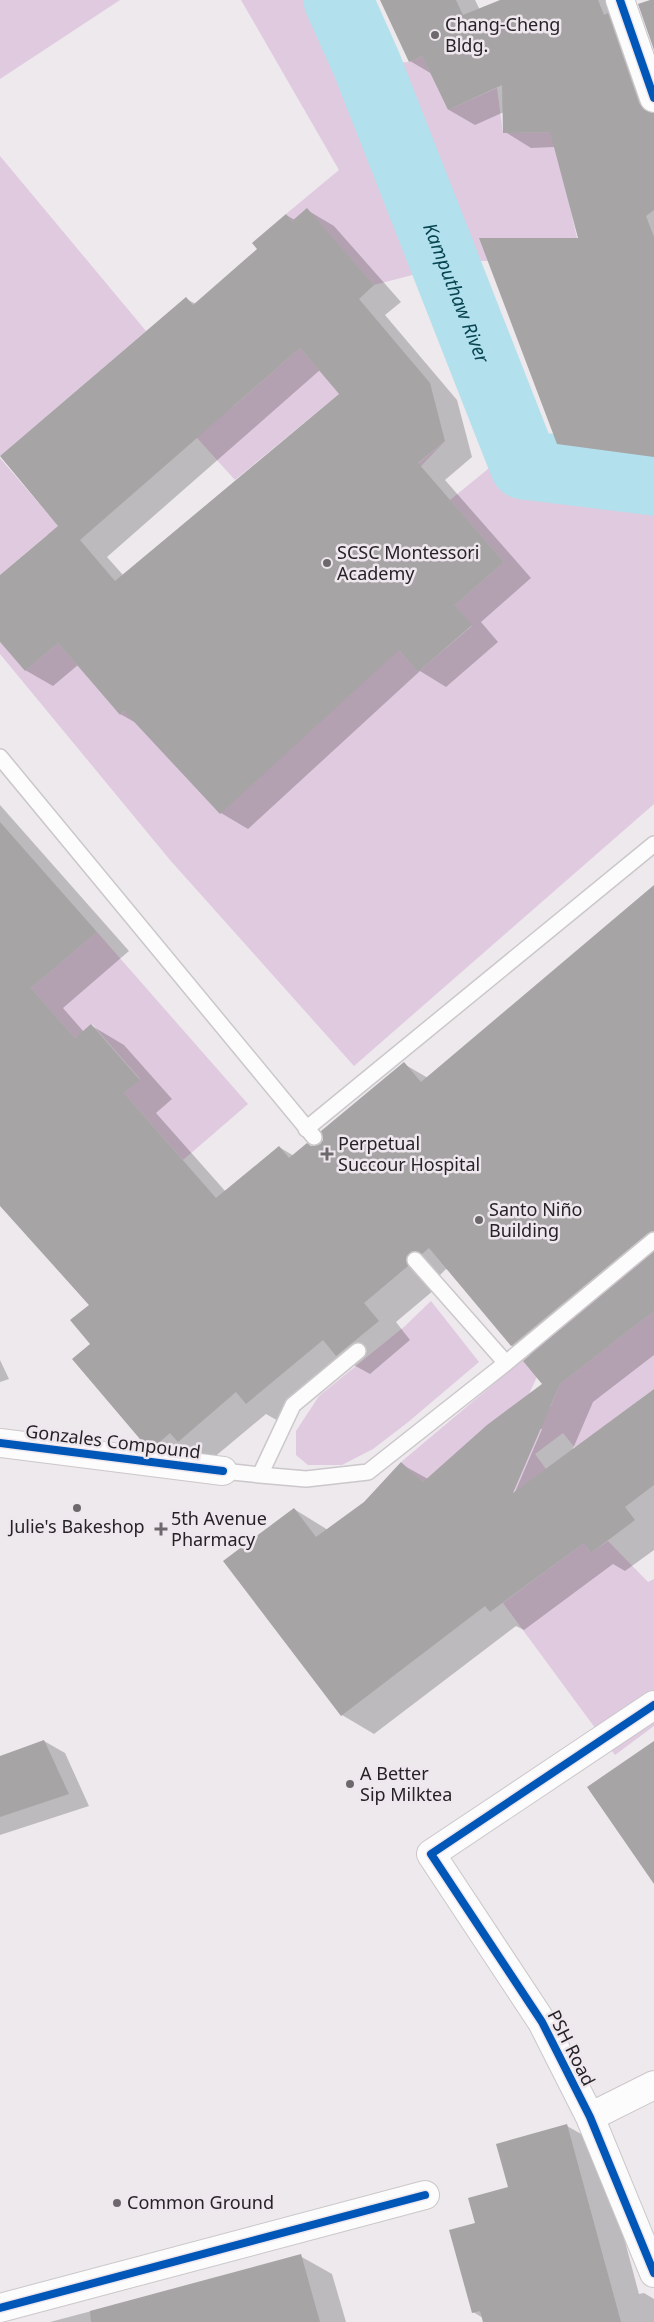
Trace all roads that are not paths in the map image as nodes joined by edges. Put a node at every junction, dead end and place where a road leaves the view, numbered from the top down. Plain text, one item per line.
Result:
1 (620, 0) edge
2 (654, 98) edge
3 (0, 757) edge
4 (654, 844) edge
5 (654, 1240) edge
6 (414, 1260) dead end
7 (358, 1351) dead end
8 (506, 1363) junction
9 (0, 1444) edge
10 (223, 1471) joint
11 (260, 1474) junction
12 (654, 1706) edge
13 (654, 2085) edge
14 (590, 2116) junction
15 (425, 2195) dead end
16 (654, 2273) edge
17 (0, 2308) edge

1 - 2 street
3 - 4 lane
5 - 8 lane
6 - 8 lane
7 - 11 lane
8 - 11 lane
9 - 10 street, Gonzales Compound
10 - 11 lane
12 - 14 street, PSH Road
13 - 14 street
14 - 16 street, PSH Road
15 - 17 street

